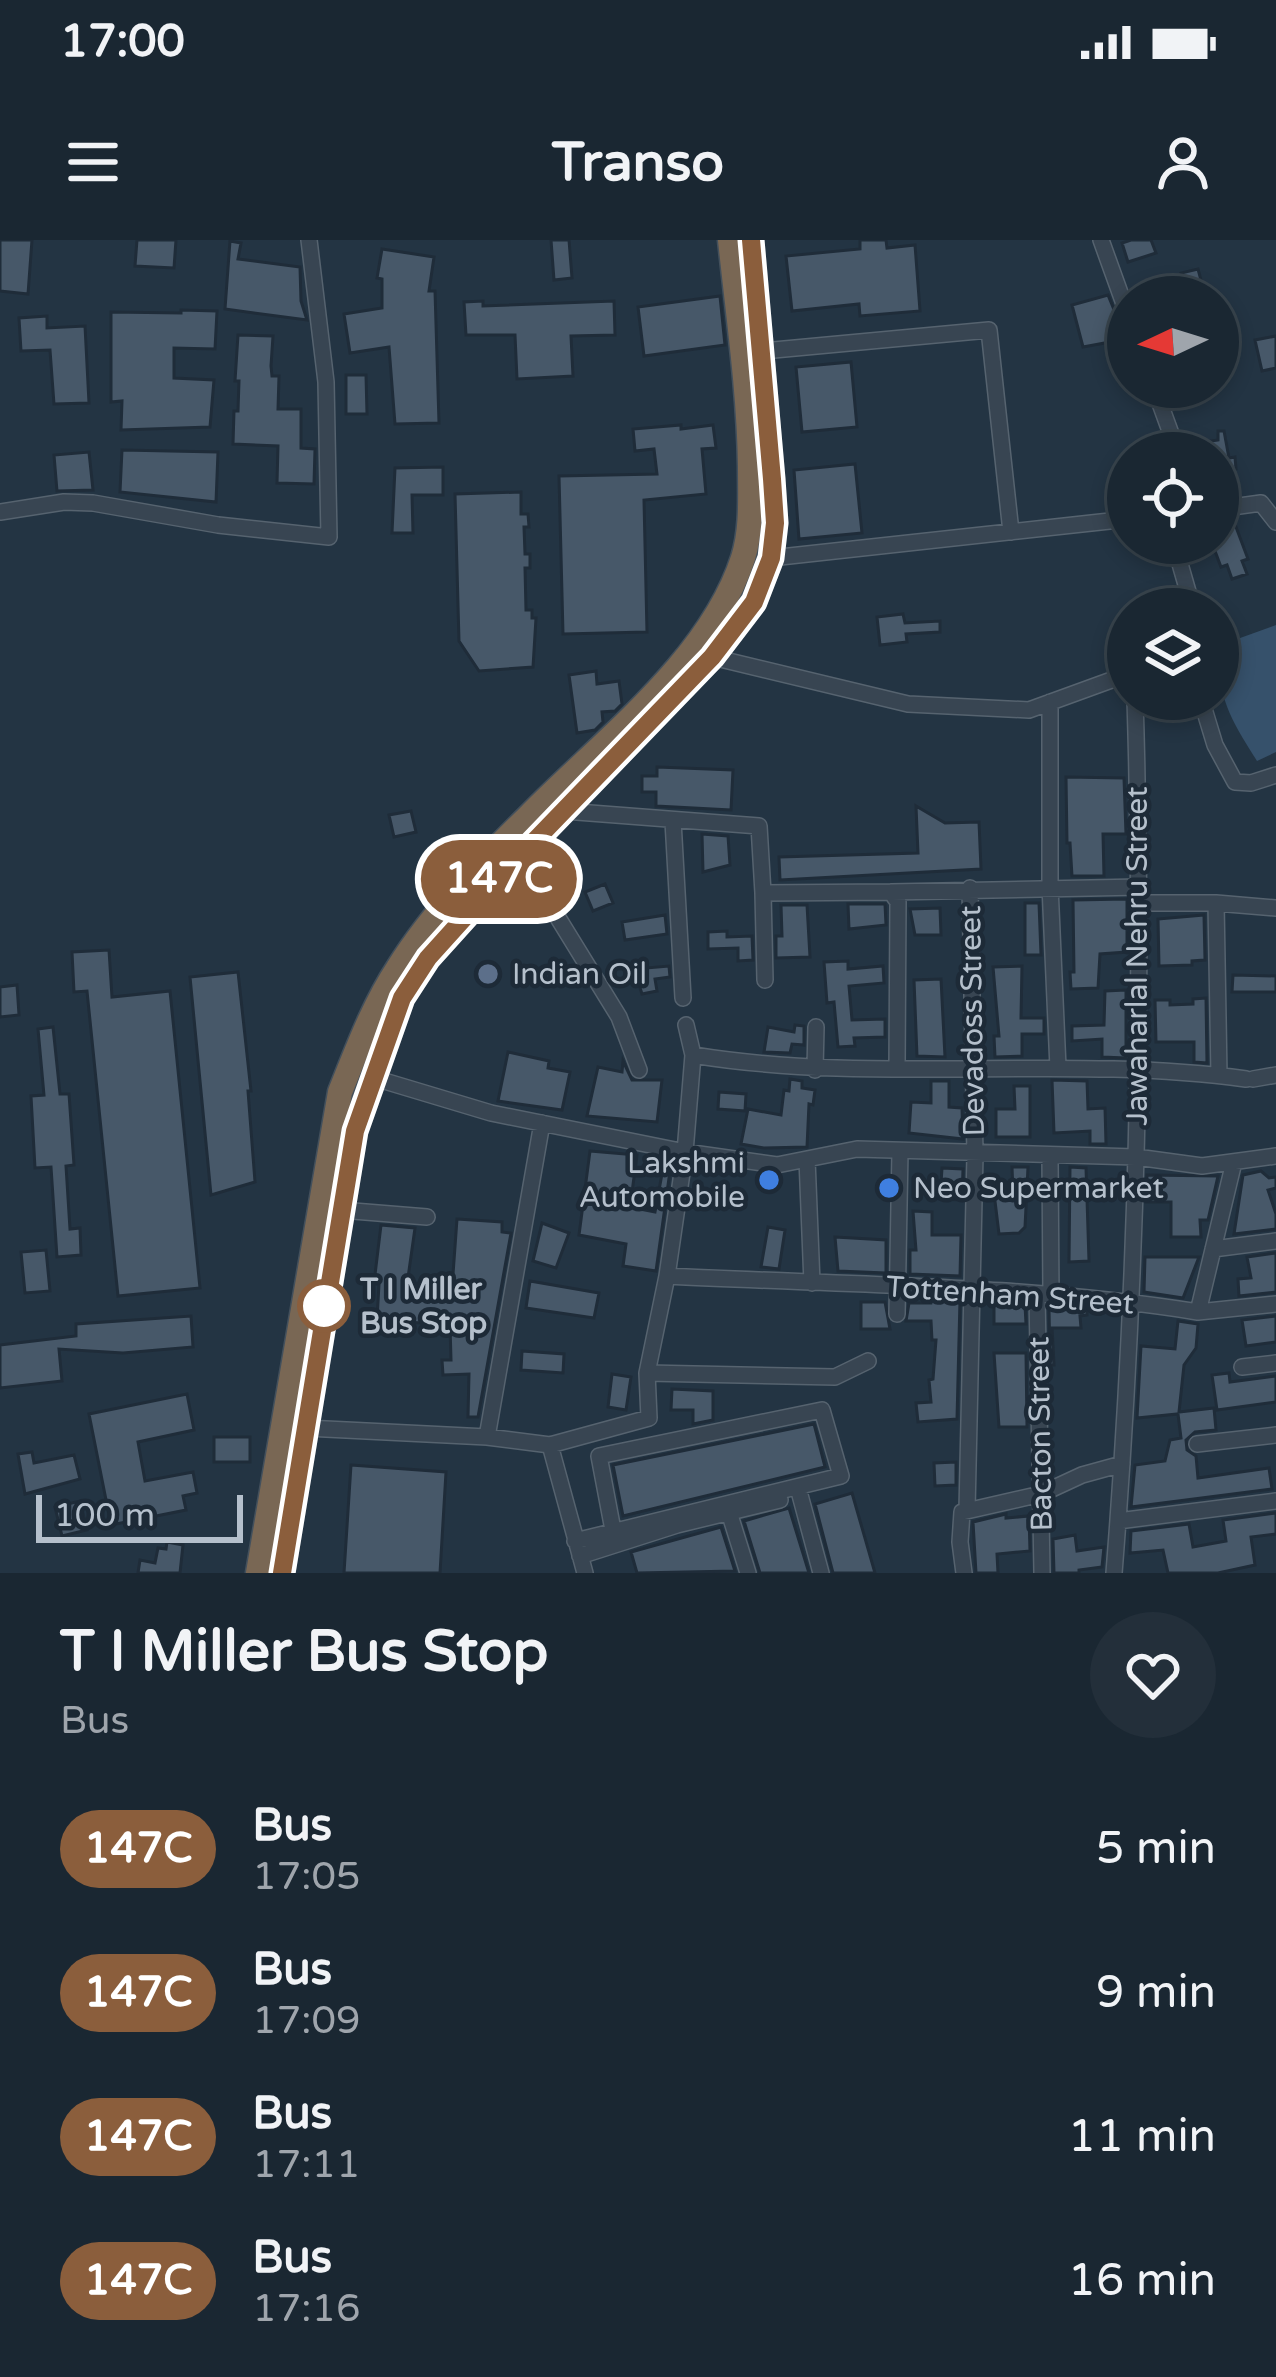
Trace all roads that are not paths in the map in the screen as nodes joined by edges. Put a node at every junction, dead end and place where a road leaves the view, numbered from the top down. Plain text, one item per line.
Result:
1 (309, 240) edge
2 (730, 240) edge
3 (751, 240) edge
4 (1101, 240) edge
5 (1114, 276) edge
6 (763, 351) junction
7 (1239, 506) edge
8 (0, 512) edge
9 (1107, 521) edge
10 (1276, 522) edge
11 (1011, 532) junction
12 (771, 558) junction
13 (712, 657) junction
14 (1107, 682) edge
15 (1049, 703) junction
16 (1136, 720) edge
17 (1208, 720) edge
18 (1276, 775) edge
19 (564, 811) junction
20 (673, 821) junction
21 (520, 856) junction
22 (1049, 886) junction
23 (970, 888) junction
24 (891, 892) junction
25 (763, 893) junction
26 (1141, 895) junction
27 (1216, 903) junction
28 (1276, 908) edge
29 (765, 980) dead end
30 (683, 998) dead end
31 (686, 1025) dead end
32 (815, 1027) dead end
33 (693, 1055) junction
34 (973, 1067) junction
35 (1058, 1068) junction
36 (897, 1069) junction
37 (1138, 1069) junction
38 (639, 1070) dead end
39 (815, 1070) junction
40 (1219, 1075) junction
41 (1276, 1075) edge
42 (371, 1077) junction
43 (542, 1123) junction
44 (900, 1151) junction
45 (686, 1152) junction
46 (975, 1155) junction
47 (1050, 1156) junction
48 (1276, 1156) edge
49 (1136, 1157) junction
50 (807, 1159) junction
51 (1234, 1162) junction
52 (341, 1210) junction
53 (427, 1217) dead end
54 (1276, 1240) edge
55 (1213, 1249) junction
56 (667, 1276) junction
57 (812, 1283) junction
58 (899, 1288) junction
59 (972, 1291) junction
60 (1044, 1295) junction
61 (1133, 1302) junction
62 (1276, 1304) edge
63 (1198, 1312) junction
64 (897, 1314) dead end
65 (868, 1361) dead end
66 (1276, 1363) edge
67 (1242, 1367) dead end
68 (647, 1373) junction
69 (306, 1428) junction
70 (1276, 1435) edge
71 (487, 1437) junction
72 (1197, 1444) dead end
73 (550, 1445) junction
74 (1122, 1464) junction
75 (859, 1481) dead end
76 (1041, 1494) junction
77 (800, 1495) junction
78 (1276, 1501) edge
79 (967, 1510) junction
80 (729, 1512) junction
81 (1118, 1521) junction
82 (613, 1529) junction
83 (580, 1557) edge
84 (258, 1573) edge
85 (281, 1573) edge
86 (748, 1573) edge
87 (821, 1573) edge
88 (964, 1573) edge
89 (1042, 1573) edge
90 (1114, 1573) edge

1 - 8 street
2 - 84 highway
3 - 6 highway
4 - 5 street
6 - 11 street
6 - 12 highway
7 - 10 street
9 - 11 street
11 - 12 street
12 - 13 highway
13 - 15 street
13 - 19 highway
14 - 15 street
15 - 22 street
16 - 26 street, Jawaharlal Nehru Street
17 - 18 street
19 - 20 street
19 - 21 highway
20 - 25 street
20 - 30 street
21 - 38 street
21 - 42 highway
22 - 23 street
22 - 26 street
22 - 35 street
23 - 24 street
23 - 34 street, Devadoss Street
24 - 25 street
24 - 36 street
25 - 29 street
26 - 27 street
26 - 37 street, Jawaharlal Nehru Street
27 - 28 street
27 - 40 street
31 - 33 street
32 - 39 street
33 - 39 street
33 - 45 street
34 - 35 street
34 - 36 street
34 - 46 street, Devadoss Street
35 - 37 street
36 - 39 street
37 - 40 street
37 - 49 street, Jawaharlal Nehru Street
40 - 41 street
42 - 43 street
42 - 52 highway
43 - 45 street
43 - 71 street
44 - 46 street
44 - 50 street
44 - 58 street
45 - 50 street
45 - 56 street
46 - 47 street
46 - 59 street, Devadoss Street
47 - 49 street
47 - 60 street, Bacton Street
48 - 51 street
49 - 51 street
49 - 61 street, Jawaharlal Nehru Street
50 - 57 street
51 - 55 street
52 - 53 street
52 - 69 highway
54 - 55 street
55 - 63 street
56 - 57 street, Tottenham Street
56 - 68 street
57 - 58 street, Tottenham Street
58 - 59 street, Tottenham Street
58 - 64 street
59 - 60 street, Tottenham Street
59 - 79 street, Devadoss Street
60 - 61 street, Tottenham Street
60 - 76 street, Bacton Street
61 - 63 street, Tottenham Street
61 - 74 street, Jawaharlal Nehru Street
62 - 63 street, Tottenham Street
65 - 68 street
66 - 67 street
68 - 73 street
69 - 71 street
69 - 85 highway
70 - 72 street
71 - 73 street
73 - 83 street
74 - 76 street
74 - 81 street, Jawaharlal Nehru Street
75 - 77 street
76 - 79 street
76 - 89 street, Bacton Street
77 - 80 street
77 - 87 street
78 - 81 street
79 - 88 street, Devadoss Street
80 - 83 street
80 - 86 street
81 - 90 street, Jawaharlal Nehru Street
82 - 82 street
82 - 83 street

